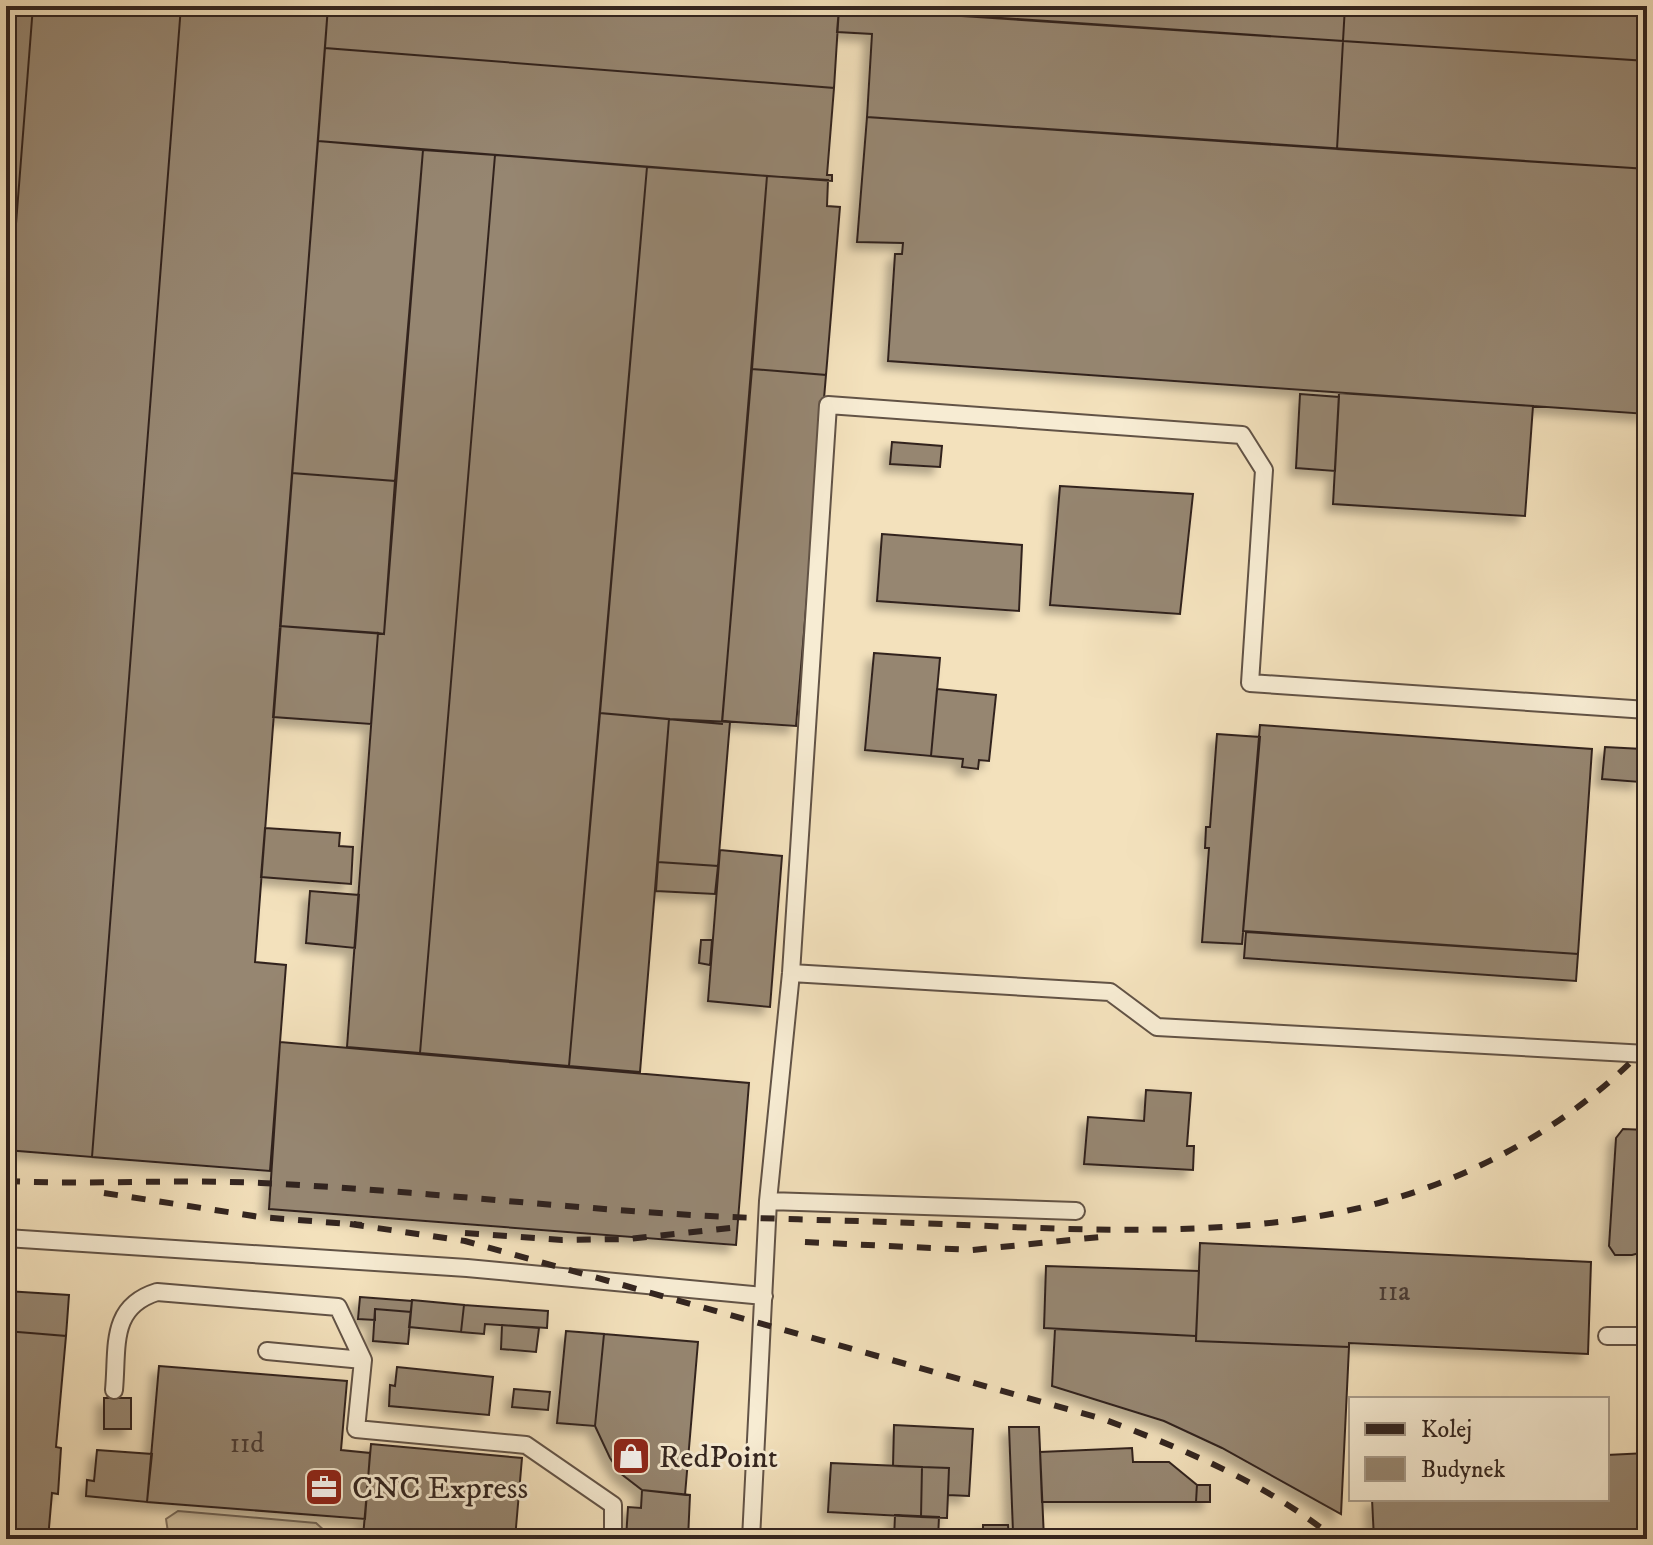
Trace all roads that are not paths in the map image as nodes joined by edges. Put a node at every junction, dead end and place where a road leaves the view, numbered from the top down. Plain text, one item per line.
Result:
1 (1647, 710) edge
2 (791, 973) junction
3 (1647, 1054) edge
4 (768, 1201) junction
5 (1076, 1211) dead end
6 (6, 1238) edge
7 (764, 1296) junction
8 (1607, 1336) dead end
9 (1647, 1336) edge
10 (267, 1351) dead end
11 (363, 1360) junction
12 (114, 1390) dead end
13 (613, 1539) edge
14 (751, 1539) edge

1 - 2 lane
2 - 3 lane
2 - 4 lane
4 - 5 lane
4 - 7 lane
6 - 7 lane
7 - 14 lane
8 - 9 lane
10 - 11 lane
11 - 12 lane
11 - 13 lane

